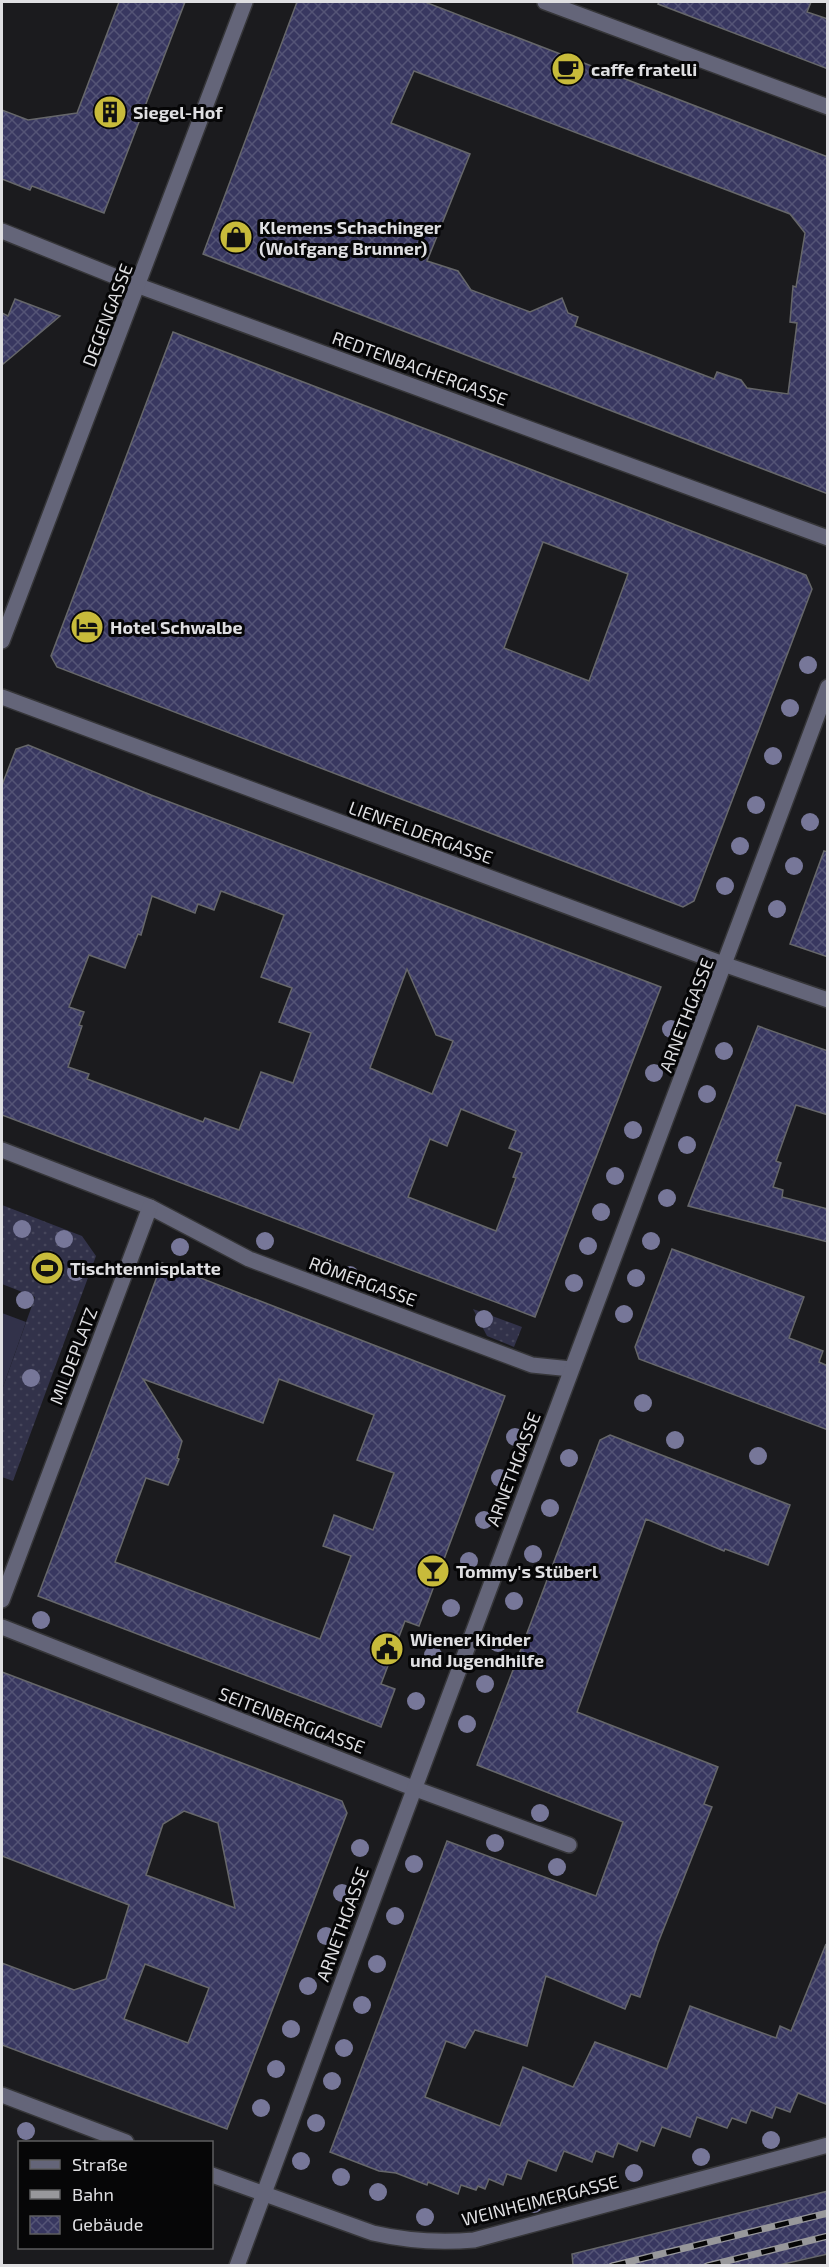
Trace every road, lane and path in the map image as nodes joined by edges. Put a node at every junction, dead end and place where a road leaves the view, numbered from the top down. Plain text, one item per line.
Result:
1 (245, 2) edge
2 (545, 2) edge
3 (828, 107) edge
4 (2, 231) edge
5 (139, 286) junction
6 (828, 538) edge
7 (2, 641) edge
8 (828, 687) edge
9 (2, 698) edge
10 (726, 965) junction
11 (828, 1000) edge
12 (2, 1150) edge
13 (150, 1207) junction
14 (571, 1369) junction
15 (2, 1600) edge
16 (2, 1627) edge
17 (413, 1788) junction
18 (569, 1845) dead end
19 (2, 2095) edge
20 (123, 2141) edge
21 (828, 2145) edge
22 (213, 2175) edge
23 (263, 2195) junction
24 (237, 2265) edge

1 - 5 street, DEGENGASSE
2 - 3 street
4 - 5 street, REDTENBACHERGASSE
5 - 6 street, REDTENBACHERGASSE
5 - 7 street, DEGENGASSE
8 - 10 street, ARNETHGASSE
9 - 10 street, LIENFELDERGASSE
10 - 11 street, LIENFELDERGASSE
10 - 14 street, ARNETHGASSE
12 - 13 street
13 - 14 street, RÖMERGASSE
13 - 15 street, MILDEPLATZ
14 - 17 street, ARNETHGASSE
16 - 17 street, SEITENBERGGASSE
17 - 18 street, SEITENBERGGASSE
17 - 23 street, ARNETHGASSE
19 - 20 street
21 - 23 street, WEINHEIMERGASSE
22 - 23 street, WEINHEIMERGASSE
23 - 24 street, ARNETHGASSE

